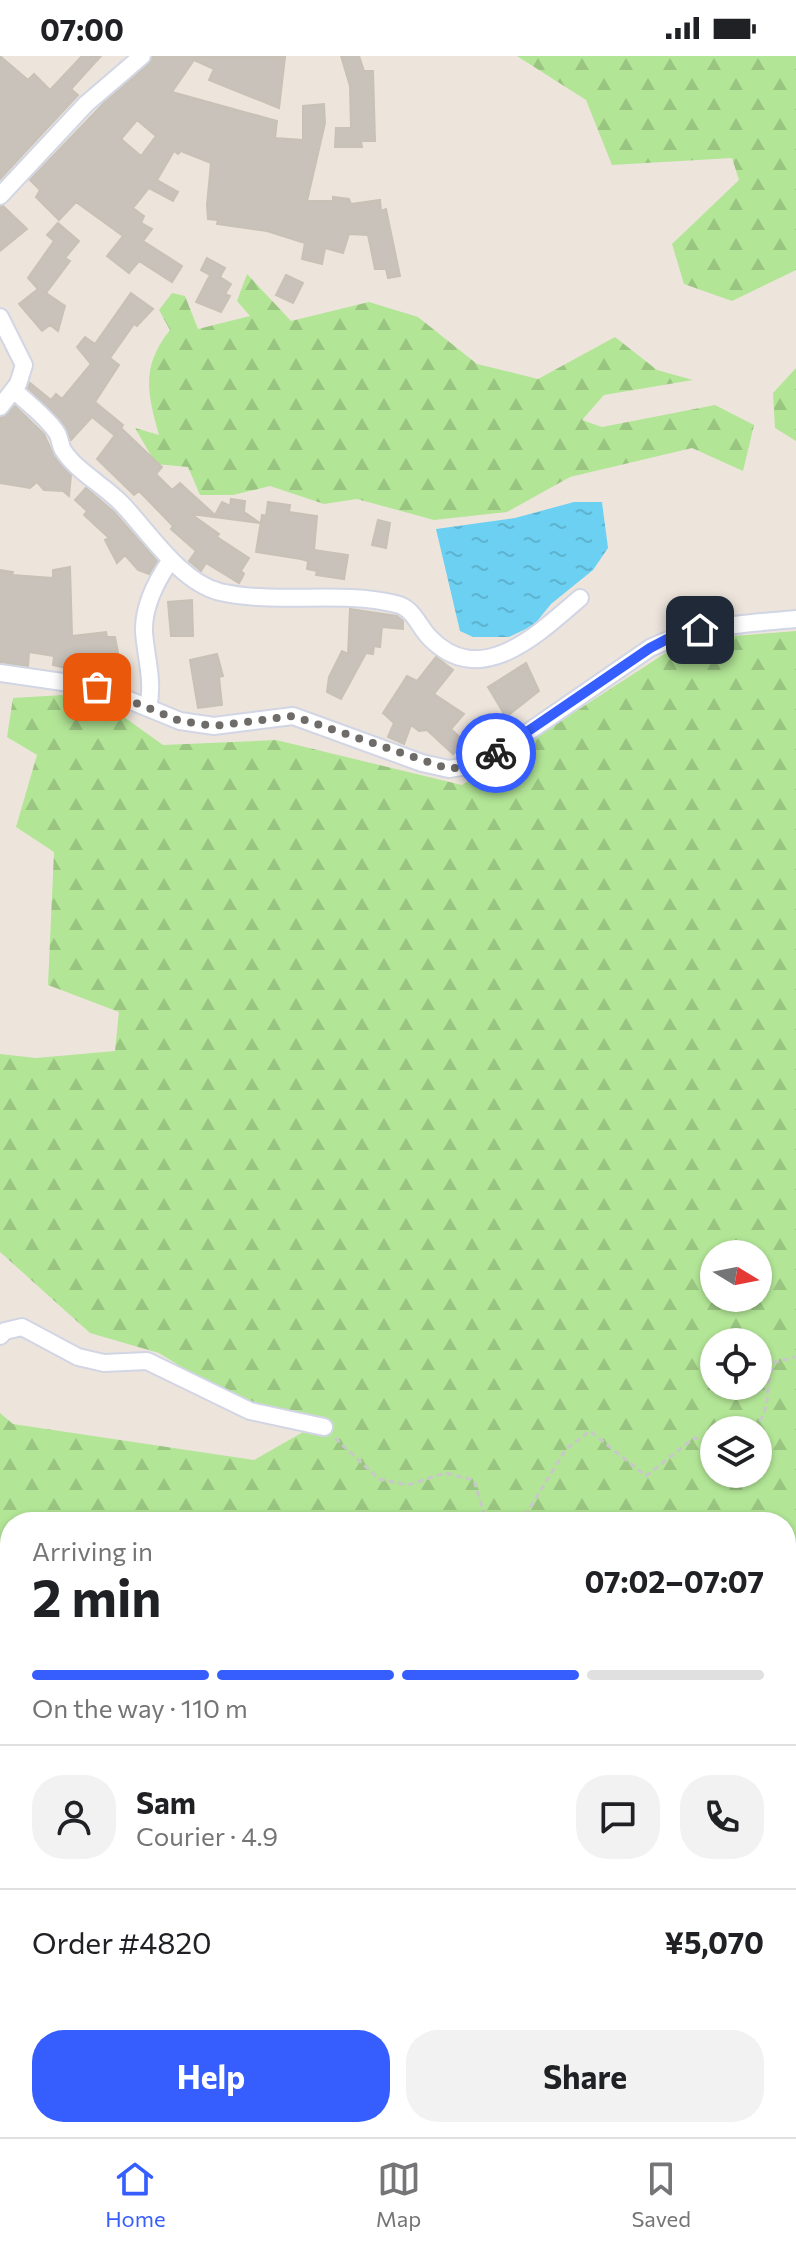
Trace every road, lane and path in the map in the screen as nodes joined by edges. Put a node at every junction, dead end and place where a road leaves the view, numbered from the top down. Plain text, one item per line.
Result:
1 (142, 56) edge
2 (0, 196) edge
3 (0, 317) edge
4 (14, 390) junction
5 (0, 407) edge
6 (170, 561) junction
7 (580, 598) dead end
8 (796, 619) edge
9 (0, 673) edge
10 (148, 708) junction
11 (0, 1336) edge
12 (796, 1357) edge
13 (765, 1416) edge
14 (324, 1427) joint
15 (700, 1439) edge
16 (484, 1512) edge
17 (527, 1512) edge

1 - 2 street
3 - 4 street
4 - 5 street
4 - 6 street
6 - 7 street
6 - 10 street
8 - 10 street
9 - 10 street
11 - 14 street
12 - 13 path
14 - 16 path
15 - 17 path

